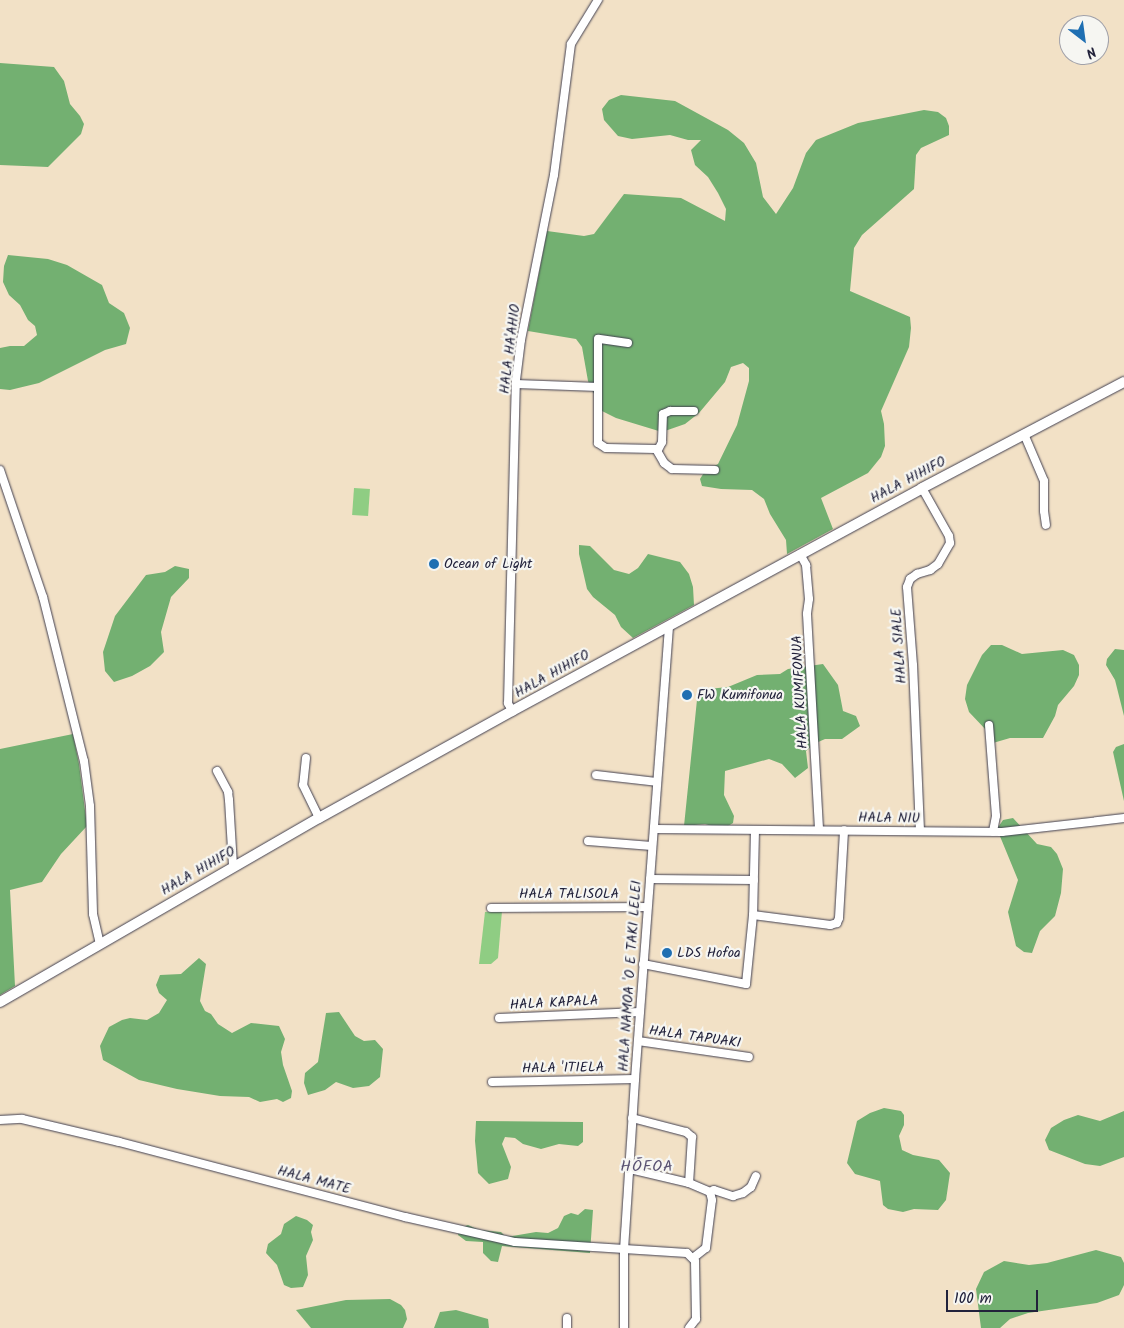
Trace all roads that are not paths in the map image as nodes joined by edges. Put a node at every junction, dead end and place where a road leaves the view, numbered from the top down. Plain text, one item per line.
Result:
1 (598, 0) edge
2 (628, 343) dead end
3 (1124, 382) edge
4 (516, 384) junction
5 (598, 387) junction
6 (694, 411) dead end
7 (1024, 434) junction
8 (658, 450) junction
9 (0, 470) edge
10 (715, 470) dead end
11 (922, 488) junction
12 (1046, 525) dead end
13 (800, 554) junction
14 (669, 626) junction
15 (512, 711) junction
16 (989, 725) dead end
17 (306, 758) dead end
18 (217, 771) dead end
19 (596, 775) dead end
20 (657, 782) junction
21 (319, 818) junction
22 (1124, 818) edge
23 (654, 829) junction
24 (755, 830) junction
25 (819, 830) junction
26 (844, 830) junction
27 (920, 831) junction
28 (993, 832) junction
29 (588, 842) dead end
30 (652, 846) junction
31 (233, 866) junction
32 (650, 880) junction
33 (754, 880) junction
34 (647, 907) junction
35 (492, 908) dead end
36 (754, 915) junction
37 (100, 944) junction
38 (644, 964) junction
39 (0, 1002) edge
40 (640, 1012) junction
41 (500, 1018) dead end
42 (638, 1041) junction
43 (749, 1057) dead end
44 (635, 1079) junction
45 (492, 1082) dead end
46 (632, 1118) junction
47 (0, 1120) edge
48 (630, 1169) junction
49 (756, 1176) dead end
50 (688, 1183) junction
51 (710, 1192) junction
52 (624, 1250) junction
53 (693, 1258) junction
54 (567, 1318) dead end
55 (691, 1327) edge
56 (567, 1328) edge
57 (624, 1328) edge

1 - 4 street, HALA HA'AHIO
2 - 5 street
3 - 7 main road, HALA HIHIFO
4 - 5 street
4 - 15 street, HALA HA'AHIO
5 - 8 street
6 - 8 street
7 - 11 main road, HALA HIHIFO
7 - 12 street
8 - 10 street
9 - 37 street
11 - 13 main road, HALA HIHIFO
11 - 27 street, HALA SIALE
13 - 14 main road, HALA HIHIFO
13 - 25 street, HALA KUMIFONUA
14 - 15 main road, HALA HIHIFO
14 - 20 street, HALA NAMOA 'O E TAKI LELEI
15 - 21 main road, HALA HIHIFO
16 - 28 street
17 - 21 street
18 - 31 street
19 - 20 street
20 - 23 street, HALA NAMOA 'O E TAKI LELEI
21 - 31 main road, HALA HIHIFO
22 - 28 street, HALA NIU
23 - 24 street, HALA NIU
23 - 30 street, HALA NAMOA 'O E TAKI LELEI
24 - 25 street, HALA NIU
24 - 33 street
25 - 26 street, HALA NIU
26 - 27 street, HALA NIU
26 - 36 street
27 - 28 street, HALA NIU
29 - 30 street
30 - 32 street, HALA NAMOA 'O E TAKI LELEI
31 - 37 main road, HALA HIHIFO
32 - 33 street
32 - 34 street, HALA NAMOA 'O E TAKI LELEI
33 - 36 street
34 - 35 street, HALA TALISOLA
34 - 38 street, HALA NAMOA 'O E TAKI LELEI
36 - 38 street
37 - 39 main road, HALA HIHIFO
38 - 40 street, HALA NAMOA 'O E TAKI LELEI
40 - 41 street, HALA KAPALA
40 - 42 street, HALA NAMOA 'O E TAKI LELEI
42 - 43 street, HALA TAPUAKI
42 - 44 street, HALA NAMOA 'O E TAKI LELEI
44 - 45 street, HALA 'ITIELA
44 - 46 street, HALA NAMOA 'O E TAKI LELEI
46 - 48 street, HALA NAMOA 'O E TAKI LELEI
46 - 50 street
47 - 52 street, HALA MATE
48 - 50 street
48 - 52 street, HALA NAMOA 'O E TAKI LELEI
49 - 51 street
50 - 51 street
51 - 53 street
52 - 53 street, HALA MATE
52 - 57 street, HALA NAMOA 'O E TAKI LELEI
53 - 55 street
54 - 56 street

